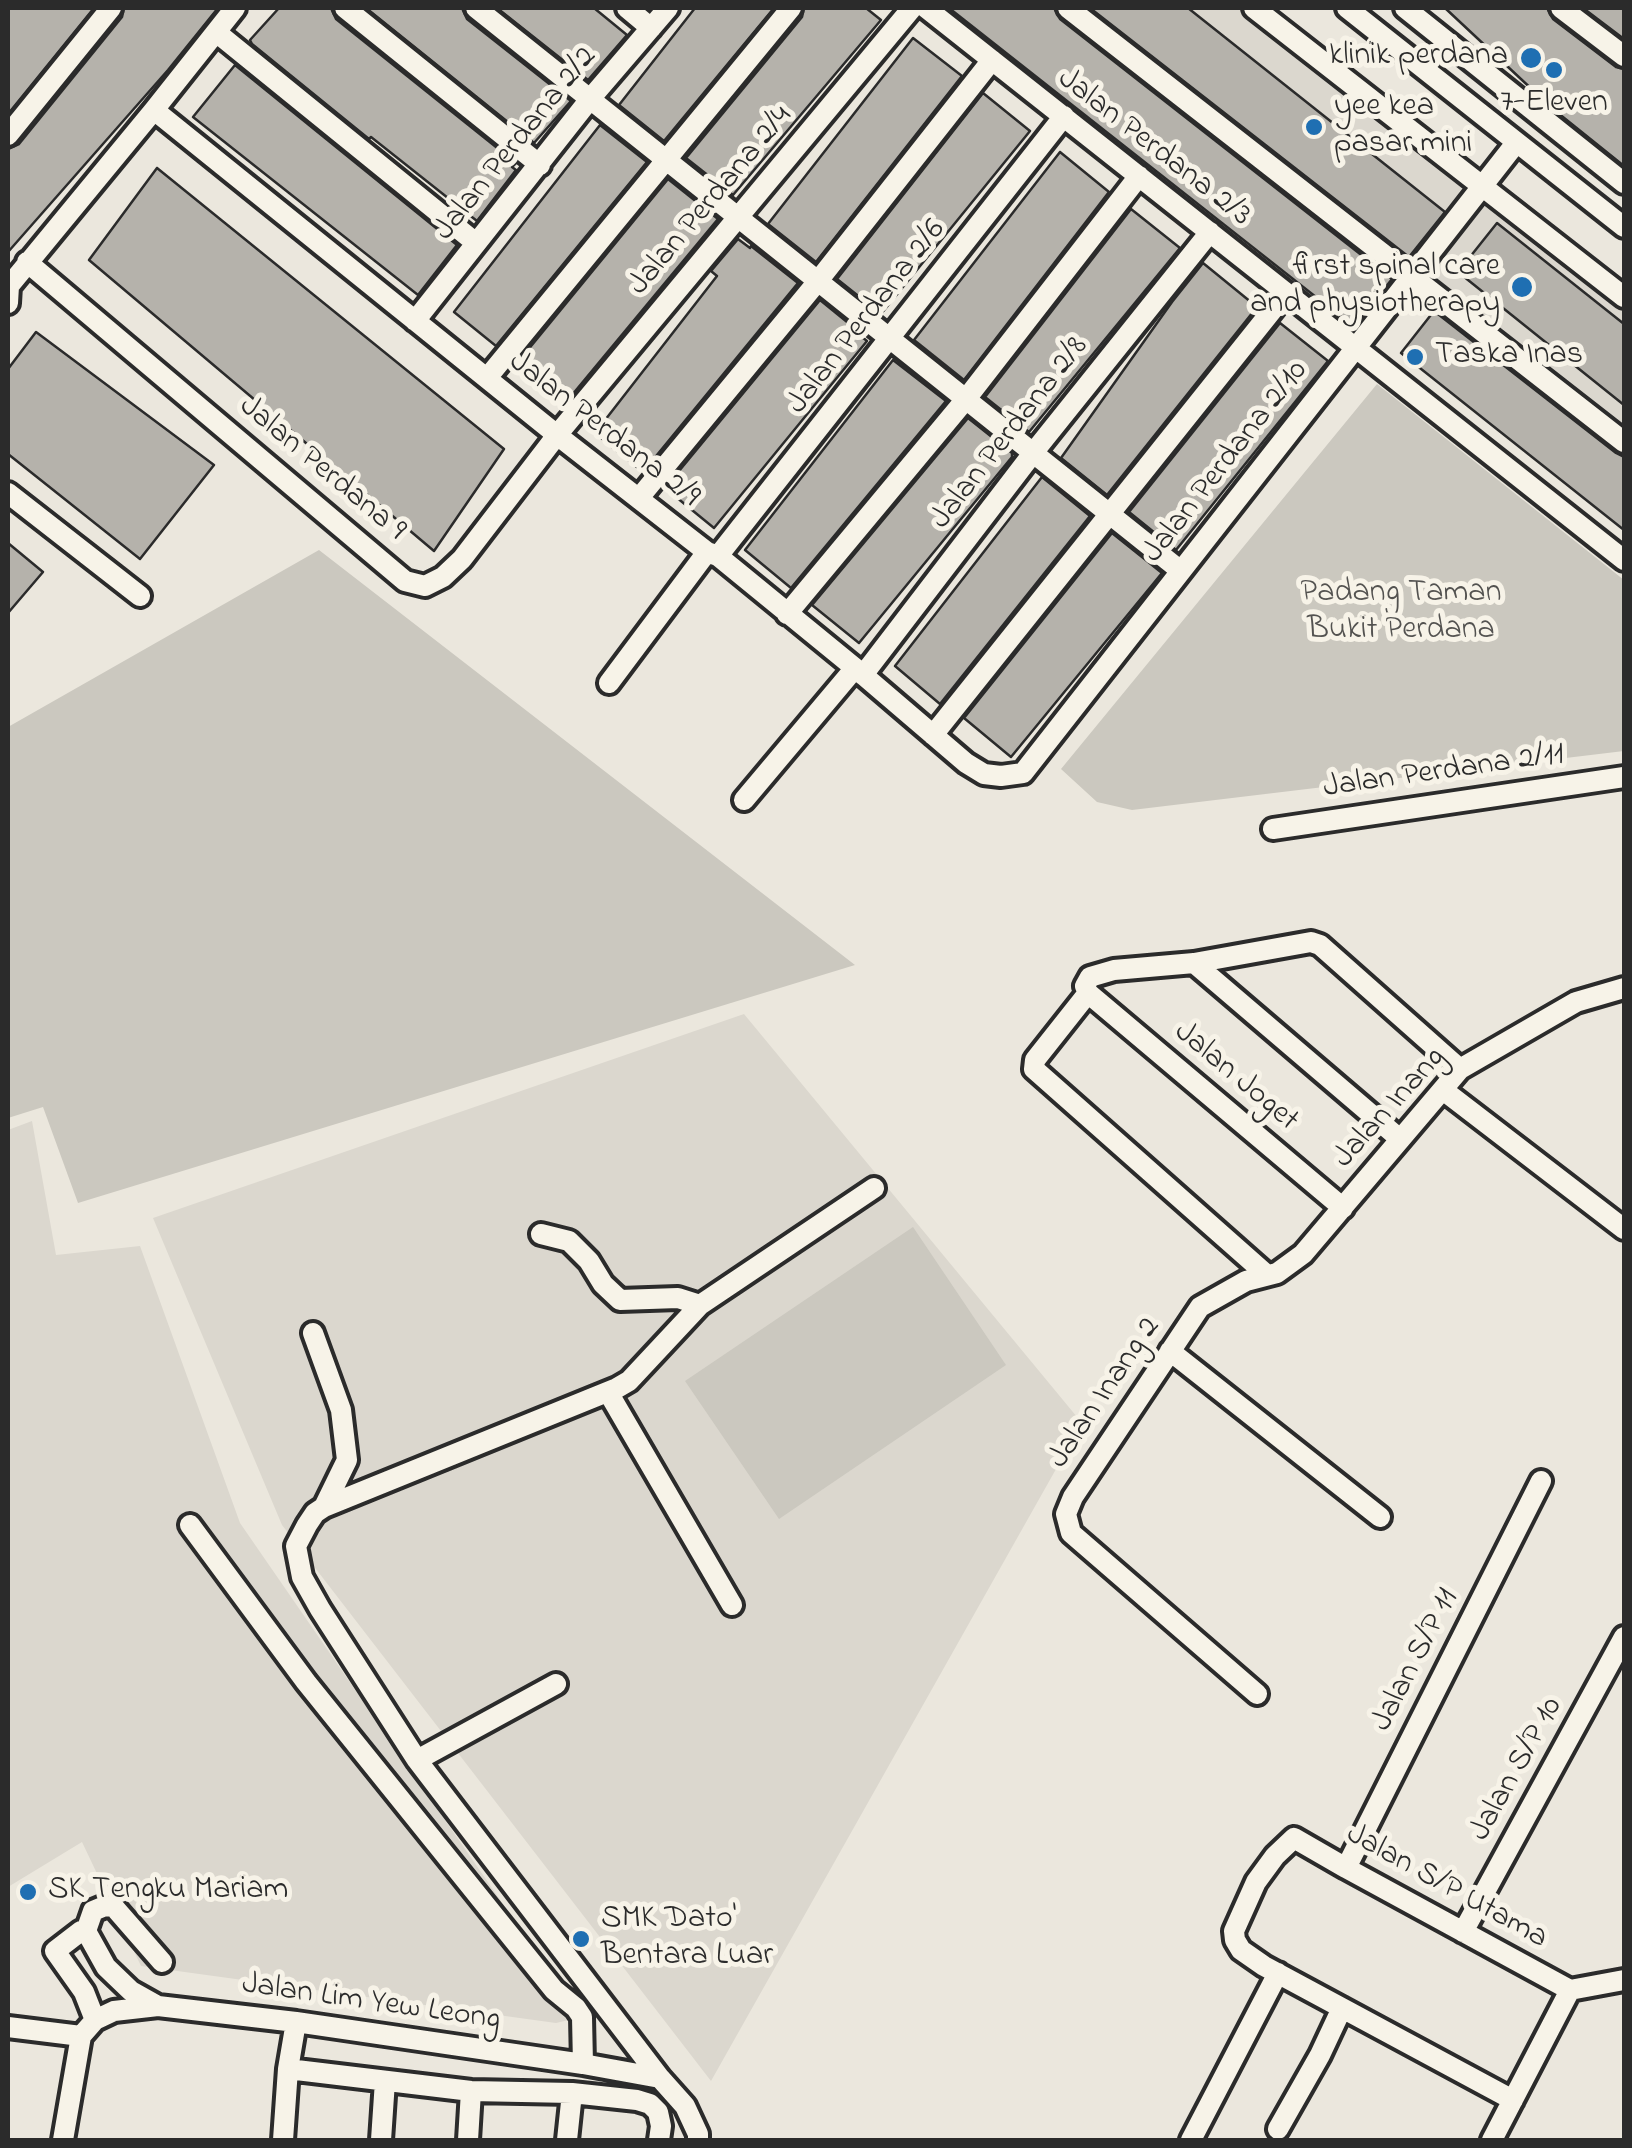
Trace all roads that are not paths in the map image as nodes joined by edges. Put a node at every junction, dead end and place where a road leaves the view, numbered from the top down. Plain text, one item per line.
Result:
1 (111, 8) edge
2 (235, 8) edge
3 (345, 8) edge
4 (476, 8) edge
5 (627, 8) edge
6 (668, 8) edge
7 (791, 8) edge
8 (912, 8) edge
9 (926, 8) edge
10 (1068, 8) edge
11 (1254, 8) edge
12 (1347, 8) edge
13 (1405, 8) edge
14 (1561, 8) edge
15 (651, 28) junction
16 (216, 32) junction
17 (1624, 56) edge
18 (992, 60) junction
19 (590, 99) junction
20 (154, 110) junction
21 (1064, 116) junction
22 (8, 136) edge
23 (1516, 144) junction
24 (666, 160) junction
25 (540, 165) junction
26 (1139, 176) junction
27 (1624, 182) edge
28 (1483, 185) junction
29 (739, 218) junction
30 (1624, 227) edge
31 (1210, 232) junction
32 (476, 243) junction
33 (14, 273) edge
34 (1412, 276) junction
35 (818, 280) junction
36 (1286, 293) junction
37 (1624, 297) edge
38 (8, 303) edge
39 (415, 321) junction
40 (890, 339) junction
41 (1356, 348) junction
42 (487, 378) junction
43 (966, 400) junction
44 (557, 434) junction
45 (1624, 442) edge
46 (1033, 453) junction
47 (8, 493) edge
48 (638, 498) junction
49 (1110, 514) junction
50 (712, 554) junction
51 (1624, 560) edge
52 (1181, 571) junction
53 (140, 596) dead end
54 (787, 614) junction
55 (859, 672) junction
56 (610, 683) dead end
57 (933, 735) junction
58 (1023, 772) joint
59 (1624, 777) edge
60 (744, 800) dead end
61 (1273, 829) dead end
62 (1194, 963) junction
63 (1624, 988) edge
64 (1088, 994) junction
65 (1460, 1069) junction
66 (1443, 1090) junction
67 (1400, 1139) junction
68 (874, 1188) dead end
69 (1343, 1208) junction
70 (1624, 1229) edge
71 (541, 1234) dead end
72 (1272, 1274) junction
73 (700, 1305) junction
74 (313, 1332) dead end
75 (1170, 1351) junction
76 (608, 1392) junction
77 (1541, 1481) dead end
78 (324, 1507) junction
79 (1380, 1517) dead end
80 (190, 1525) dead end
81 (732, 1604) dead end
82 (1624, 1637) edge
83 (556, 1684) dead end
84 (1257, 1694) dead end
85 (416, 1760) junction
86 (1346, 1868) junction
87 (86, 1930) junction
88 (1463, 1932) junction
89 (162, 1962) dead end
90 (1278, 1974) junction
91 (1624, 1980) edge
92 (1570, 1990) junction
93 (158, 2006) junction
94 (1342, 2008) junction
95 (296, 2022) junction
96 (8, 2026) edge
97 (88, 2028) junction
98 (583, 2064) junction
99 (288, 2069) junction
100 (660, 2078) junction
101 (385, 2081) junction
102 (471, 2091) junction
103 (572, 2093) junction
104 (1513, 2100) junction
105 (1278, 2129) dead end
106 (63, 2140) edge
107 (283, 2140) edge
108 (380, 2140) edge
109 (468, 2140) edge
110 (568, 2140) edge
111 (659, 2140) edge
112 (698, 2140) edge
113 (1191, 2140) edge
114 (1492, 2140) edge

1 - 22 street
2 - 16 street
3 - 25 street
4 - 19 street
5 - 15 street
6 - 15 street, Jalan Perdana 2/2
7 - 24 street
8 - 29 street, Jalan Perdana 2/4
9 - 18 street, Jalan Perdana 2/3
10 - 34 street
11 - 28 street
12 - 23 street
13 - 27 street
14 - 17 street
15 - 19 street, Jalan Perdana 2/2
16 - 20 street
16 - 32 street
18 - 21 street, Jalan Perdana 2/3
18 - 35 street
19 - 24 street
19 - 25 street, Jalan Perdana 2/2
20 - 33 street
20 - 39 street, Jalan Perdana 2/9
21 - 26 street, Jalan Perdana 2/3
21 - 40 street, Jalan Perdana 2/6
23 - 28 street, Jalan Perdana 2/10
23 - 30 street
24 - 29 street
24 - 42 street
25 - 32 street, Jalan Perdana 2/2
26 - 31 street, Jalan Perdana 2/3
26 - 43 street
28 - 34 street, Jalan Perdana 2/10
28 - 37 street
29 - 35 street
29 - 44 street, Jalan Perdana 2/4
31 - 36 street, Jalan Perdana 2/3
31 - 46 street, Jalan Perdana 2/8
32 - 39 street, Jalan Perdana 2/2
33 - 38 street
33 - 44 street, Jalan Perdana 9
34 - 41 street, Jalan Perdana 2/10
34 - 45 street
35 - 40 street
35 - 48 street
36 - 41 street, Jalan Perdana 2/3
36 - 49 street
39 - 42 street, Jalan Perdana 2/9
40 - 43 street
40 - 50 street, Jalan Perdana 2/6
41 - 51 street, Jalan Perdana 2/3
41 - 52 street, Jalan Perdana 2/10
42 - 44 street, Jalan Perdana 2/9
43 - 46 street
43 - 54 street
44 - 48 street, Jalan Perdana 2/9
46 - 49 street
46 - 55 street, Jalan Perdana 2/8
47 - 53 street
48 - 50 street, Jalan Perdana 2/9
49 - 52 street
49 - 57 street
50 - 54 street, Jalan Perdana 2/9
50 - 56 street, Jalan Perdana 2/6
52 - 58 street, Jalan Perdana 2/10
54 - 55 street, Jalan Perdana 2/9
55 - 57 street, Jalan Perdana 2/9
55 - 60 street, Jalan Perdana 2/8
57 - 58 street, Jalan Perdana 2/9
59 - 61 street, Jalan Perdana 2/11
62 - 64 street
62 - 65 street
62 - 67 street
63 - 65 street, Jalan Inang
64 - 69 street, Jalan Joget
64 - 72 street
65 - 66 street, Jalan Inang
66 - 67 street, Jalan Inang
66 - 70 street
67 - 69 street, Jalan Inang
68 - 73 street
69 - 72 street, Jalan Inang
71 - 73 street
72 - 75 street, Jalan Inang 2
73 - 76 street
74 - 78 street
75 - 79 street
75 - 84 street, Jalan Inang 2
76 - 78 street
76 - 81 street
77 - 86 street, Jalan S/P 11
78 - 85 street
80 - 98 street
82 - 88 street, Jalan S/P 10
83 - 85 street
85 - 100 street
86 - 88 street, Jalan S/P Utama
86 - 90 street, Jalan S/P Utama
87 - 89 street
87 - 93 street
87 - 97 street
88 - 92 street, Jalan S/P Utama
90 - 94 street
90 - 113 street
91 - 92 street, Jalan S/P Utama
92 - 104 street, Jalan S/P Utama
93 - 95 street, Jalan Lim Yew Leong
93 - 97 street, Jalan Lim Yew Leong
94 - 104 street
94 - 105 street
95 - 98 street, Jalan Lim Yew Leong
95 - 99 street
96 - 97 street, Jalan Lim Yew Leong
97 - 106 street
98 - 100 street, Jalan Lim Yew Leong
99 - 101 street
99 - 107 street
100 - 112 street
101 - 102 street
101 - 108 street
102 - 103 street
102 - 109 street
103 - 110 street
103 - 111 street
104 - 114 street, Jalan S/P Utama

